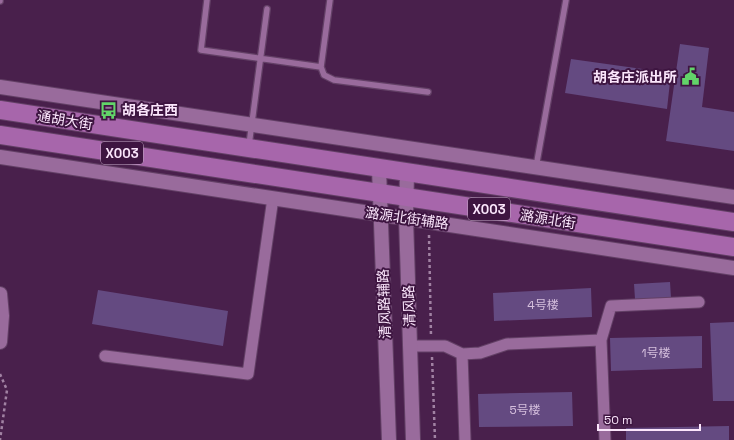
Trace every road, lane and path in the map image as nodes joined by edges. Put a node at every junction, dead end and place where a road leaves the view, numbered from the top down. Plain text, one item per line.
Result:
1 (207, 0) edge
2 (330, 0) edge
3 (566, 0) edge
4 (267, 9) dead end
5 (260, 58) junction
6 (321, 67) junction
7 (0, 87) edge
8 (428, 92) dead end
9 (0, 110) edge
10 (252, 126) junction
11 (0, 135) edge
12 (248, 149) junction
13 (0, 160) edge
14 (536, 168) junction
15 (379, 169) junction
16 (244, 171) joint
17 (408, 173) junction
18 (380, 193) junction
19 (406, 196) junction
20 (734, 197) edge
21 (273, 198) junction
22 (381, 214) junction
23 (406, 218) junction
24 (429, 221) junction
25 (734, 222) edge
26 (734, 247) edge
27 (734, 268) edge
28 (0, 294) edge
29 (699, 302) dead end
30 (601, 340) junction
31 (0, 342) edge
32 (410, 346) junction
33 (431, 346) junction
34 (462, 354) junction
35 (105, 356) dead end
36 (0, 374) edge
37 (0, 440) edge
38 (389, 440) edge
39 (413, 440) edge
40 (434, 440) edge
41 (465, 440) edge
42 (606, 440) edge

1 - 5 lane
2 - 6 lane
3 - 14 lane
4 - 5 lane
5 - 6 lane
5 - 10 lane
6 - 8 lane
7 - 10 street
9 - 12 main road, 通胡大街 / X003
10 - 12 lane
10 - 14 street
11 - 16 main road, 通胡大街 / X003
12 - 15 main road, 潞源北街 / X003
13 - 21 street, 潞源北街辅路
14 - 20 street
15 - 17 main road, 潞源北街 / X003
15 - 18 street, 清风路辅路
16 - 18 main road, 潞源北街 / X003
17 - 19 street, 清风路
17 - 25 main road, 潞源北街 / X003
18 - 19 main road, 潞源北街 / X003
18 - 22 street, 清风路辅路
19 - 23 street, 清风路
19 - 26 main road, 潞源北街 / X003
21 - 22 street, 潞源北街辅路
21 - 35 street
22 - 23 street, 潞源北街辅路
22 - 38 street, 清风路辅路
23 - 24 street, 潞源北街辅路
23 - 32 street, 清风路
24 - 27 street, 潞源北街辅路
24 - 33 path, 清风路
28 - 31 street
29 - 30 street
30 - 34 street
30 - 42 street
32 - 33 street
32 - 39 street, 清风路
33 - 34 street
33 - 40 path, 清风路
34 - 41 street
36 - 37 path

